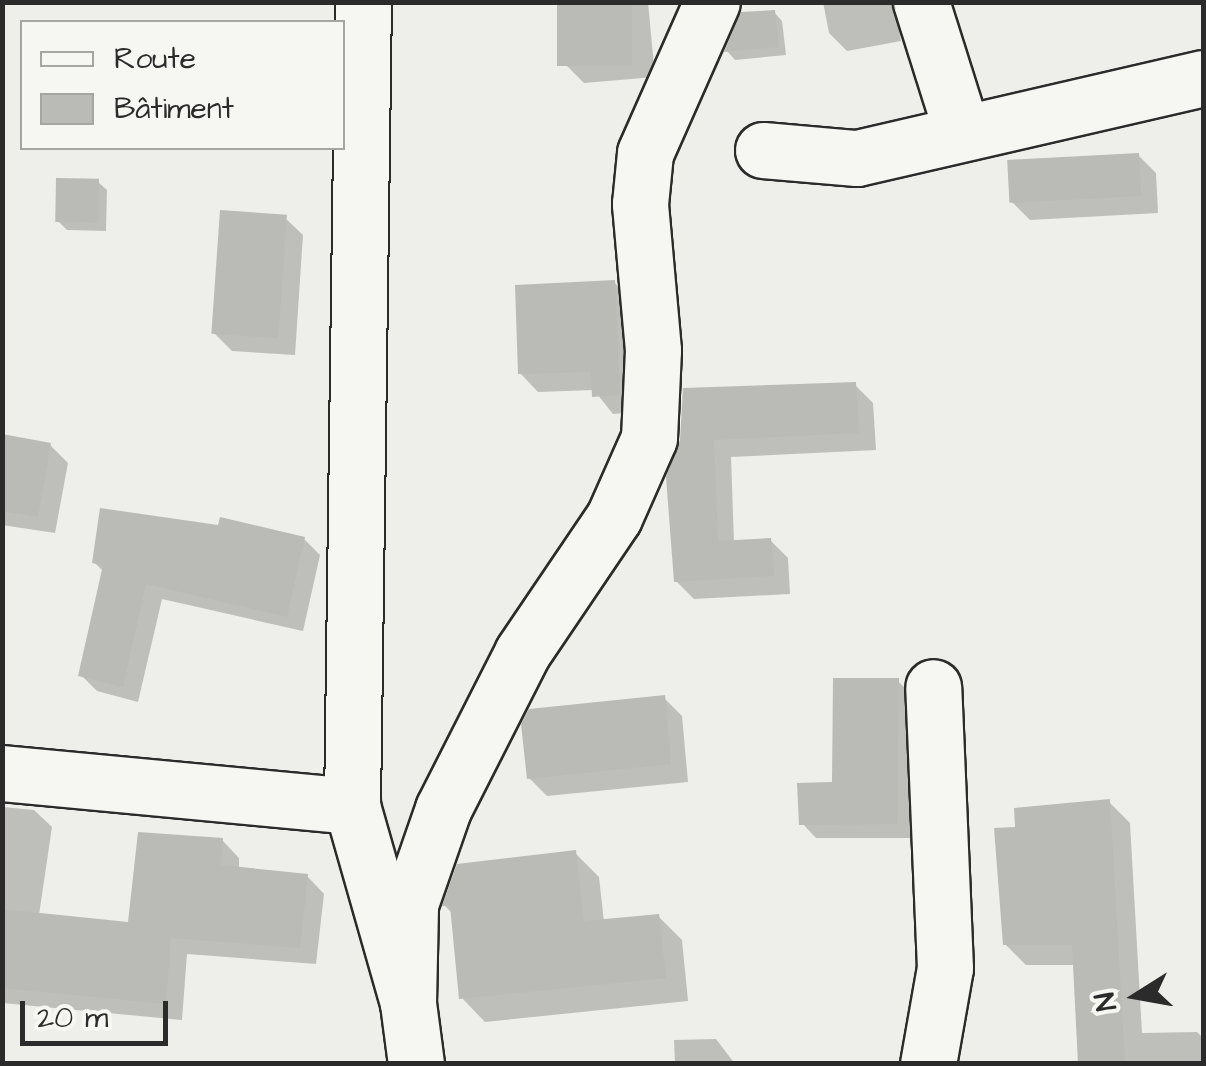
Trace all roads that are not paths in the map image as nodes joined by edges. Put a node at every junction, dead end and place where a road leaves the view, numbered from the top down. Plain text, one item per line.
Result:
1 (363, 2) edge
2 (712, 2) edge
3 (922, 2) edge
4 (1204, 78) edge
5 (962, 132) junction
6 (762, 150) dead end
7 (933, 688) dead end
8 (2, 772) edge
9 (352, 806) junction
10 (408, 1003) junction
11 (416, 1064) edge
12 (928, 1064) edge

1 - 9 street
2 - 10 street
3 - 5 street
4 - 5 street
5 - 6 street
7 - 12 street
8 - 9 street
9 - 10 street
10 - 11 street

